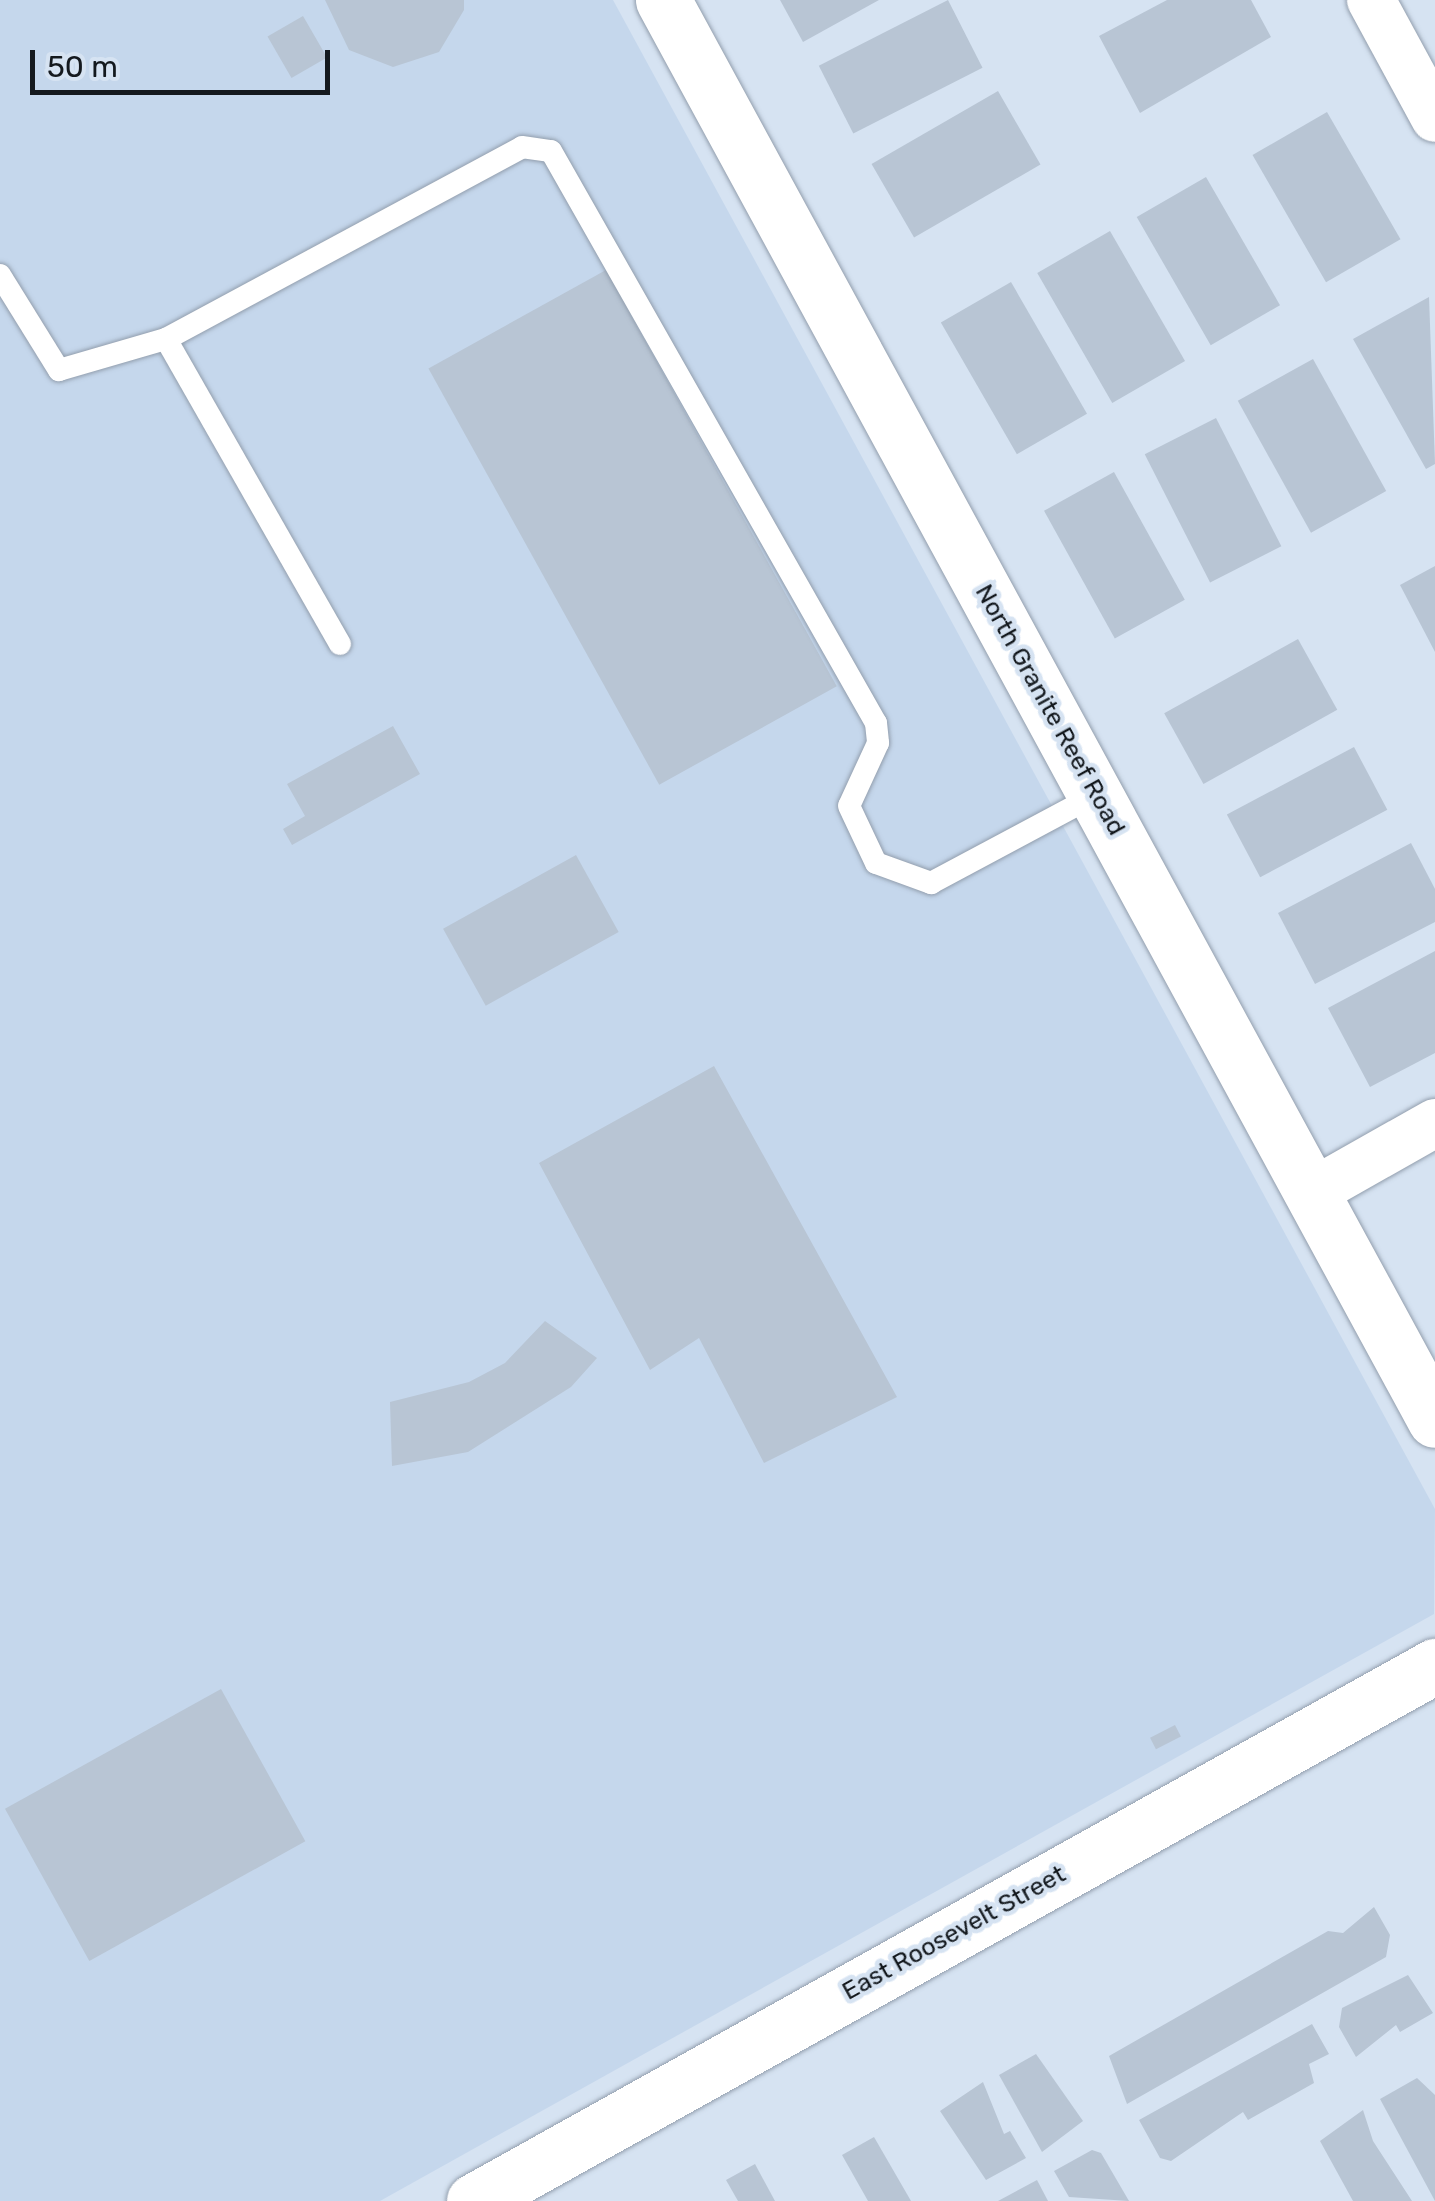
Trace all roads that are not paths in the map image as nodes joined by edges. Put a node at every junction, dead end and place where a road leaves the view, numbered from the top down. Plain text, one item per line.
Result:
1 (663, 0) edge
2 (1371, 0) edge
3 (1435, 118) edge
4 (0, 274) edge
5 (166, 340) junction
6 (340, 644) dead end
7 (1096, 795) junction
8 (1435, 1124) edge
9 (1312, 1192) junction
10 (1435, 1420) edge
11 (1435, 1666) edge
12 (474, 2201) edge

1 - 7 street, North Granite Reef Road
2 - 3 street
4 - 5 lane
5 - 6 lane
5 - 7 lane
7 - 9 street, North Granite Reef Road
8 - 9 street
9 - 10 street, North Granite Reef Road
11 - 12 street, East Roosevelt Street

